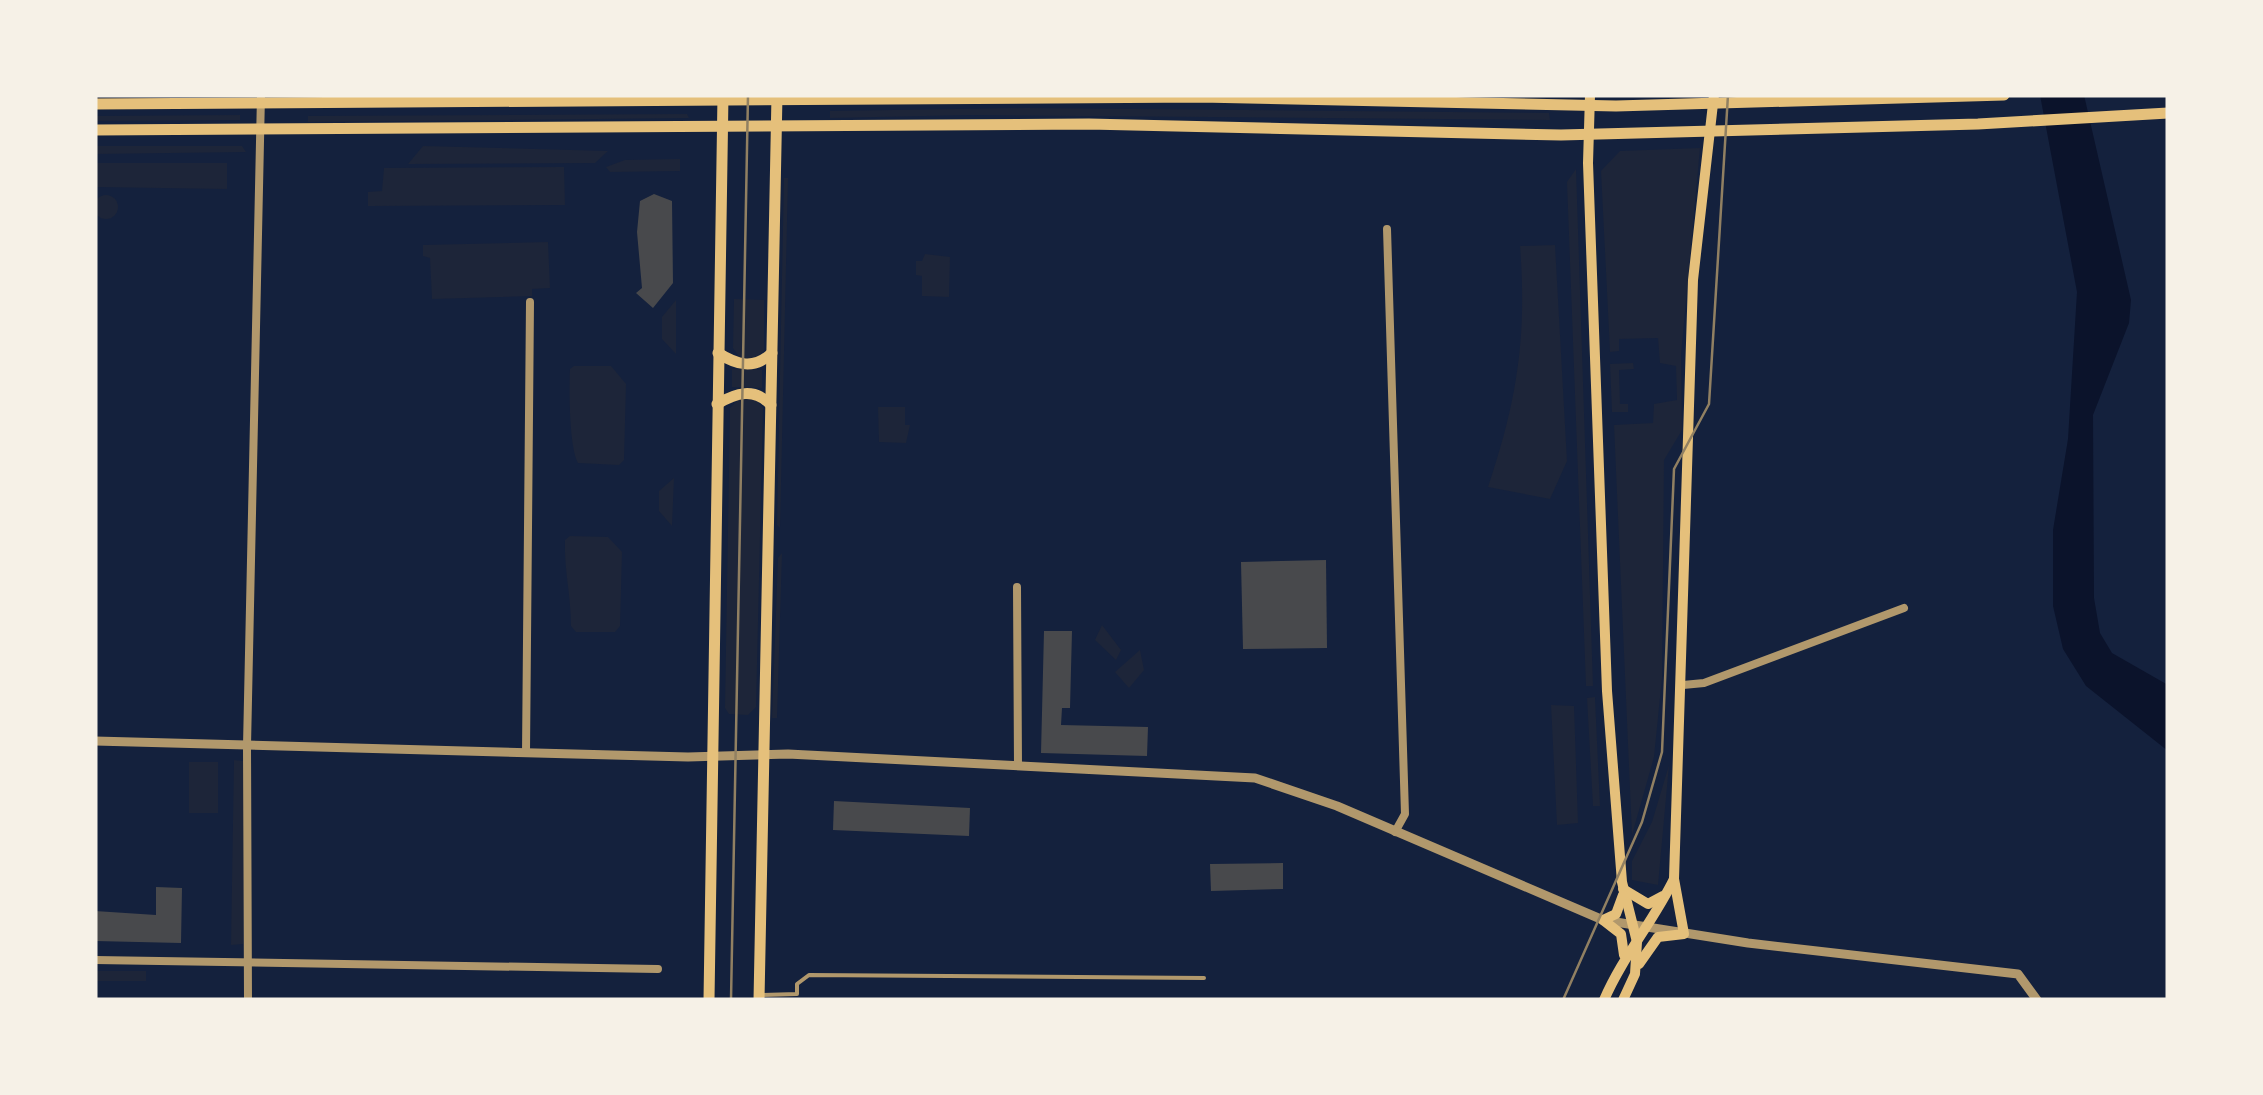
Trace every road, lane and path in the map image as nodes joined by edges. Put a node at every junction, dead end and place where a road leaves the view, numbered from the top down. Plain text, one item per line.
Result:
1 (1714, 95) edge
2 (2004, 95) edge
3 (722, 97) edge
4 (777, 97) edge
5 (262, 98) edge
6 (1590, 100) edge
7 (95, 104) edge
8 (2168, 113) edge
9 (260, 128) junction
10 (722, 128) junction
11 (776, 128) junction
12 (95, 130) edge
13 (1589, 134) junction
14 (1387, 228) dead end
15 (530, 302) dead end
16 (718, 353) junction
17 (772, 353) junction
18 (717, 404) junction
19 (770, 405) junction
20 (1017, 587) dead end
21 (1904, 608) dead end
22 (1683, 685) junction
23 (95, 741) edge
24 (248, 746) junction
25 (526, 753) junction
26 (762, 756) junction
27 (710, 757) junction
28 (1018, 766) junction
29 (1395, 832) junction
30 (1674, 878) junction
31 (1623, 891) junction
32 (1668, 892) junction
33 (1603, 920) junction
34 (1633, 925) junction
35 (1649, 928) junction
36 (1684, 934) junction
37 (1637, 942) junction
38 (1624, 956) junction
39 (95, 960) edge
40 (249, 961) junction
41 (658, 969) dead end
42 (1635, 974) junction
43 (1204, 978) dead end
44 (759, 998) edge
45 (248, 1000) edge
46 (709, 1000) edge
47 (1604, 1000) edge
48 (1623, 1000) edge
49 (2037, 1000) edge

1 - 22 main road
2 - 6 main road
3 - 4 main road
3 - 5 main road
3 - 10 main road
4 - 6 main road
4 - 11 main road
5 - 7 main road
5 - 9 street
6 - 13 main road
8 - 13 main road
9 - 10 main road
9 - 12 main road
9 - 24 street
10 - 11 main road
10 - 16 main road
11 - 13 main road
11 - 17 main road
13 - 31 main road
14 - 29 street
15 - 25 street
16 - 17 main road
16 - 18 main road
17 - 19 main road
18 - 19 main road
18 - 27 main road
19 - 26 main road
20 - 28 street
21 - 22 street
22 - 30 main road
23 - 24 street
24 - 25 street
24 - 40 street
25 - 27 street
26 - 27 street
26 - 28 street
26 - 44 main road
27 - 46 main road
28 - 29 street
29 - 33 street
30 - 32 main road
30 - 36 main road
31 - 32 main road
31 - 33 main road
31 - 34 main road
32 - 35 main road
33 - 34 street
33 - 38 main road
34 - 35 street
34 - 37 main road
35 - 36 street
35 - 37 main road
36 - 42 main road
36 - 49 street
37 - 38 main road
37 - 42 main road
38 - 47 main road
39 - 40 street
40 - 41 street
40 - 45 street
42 - 48 main road
43 - 44 lane

